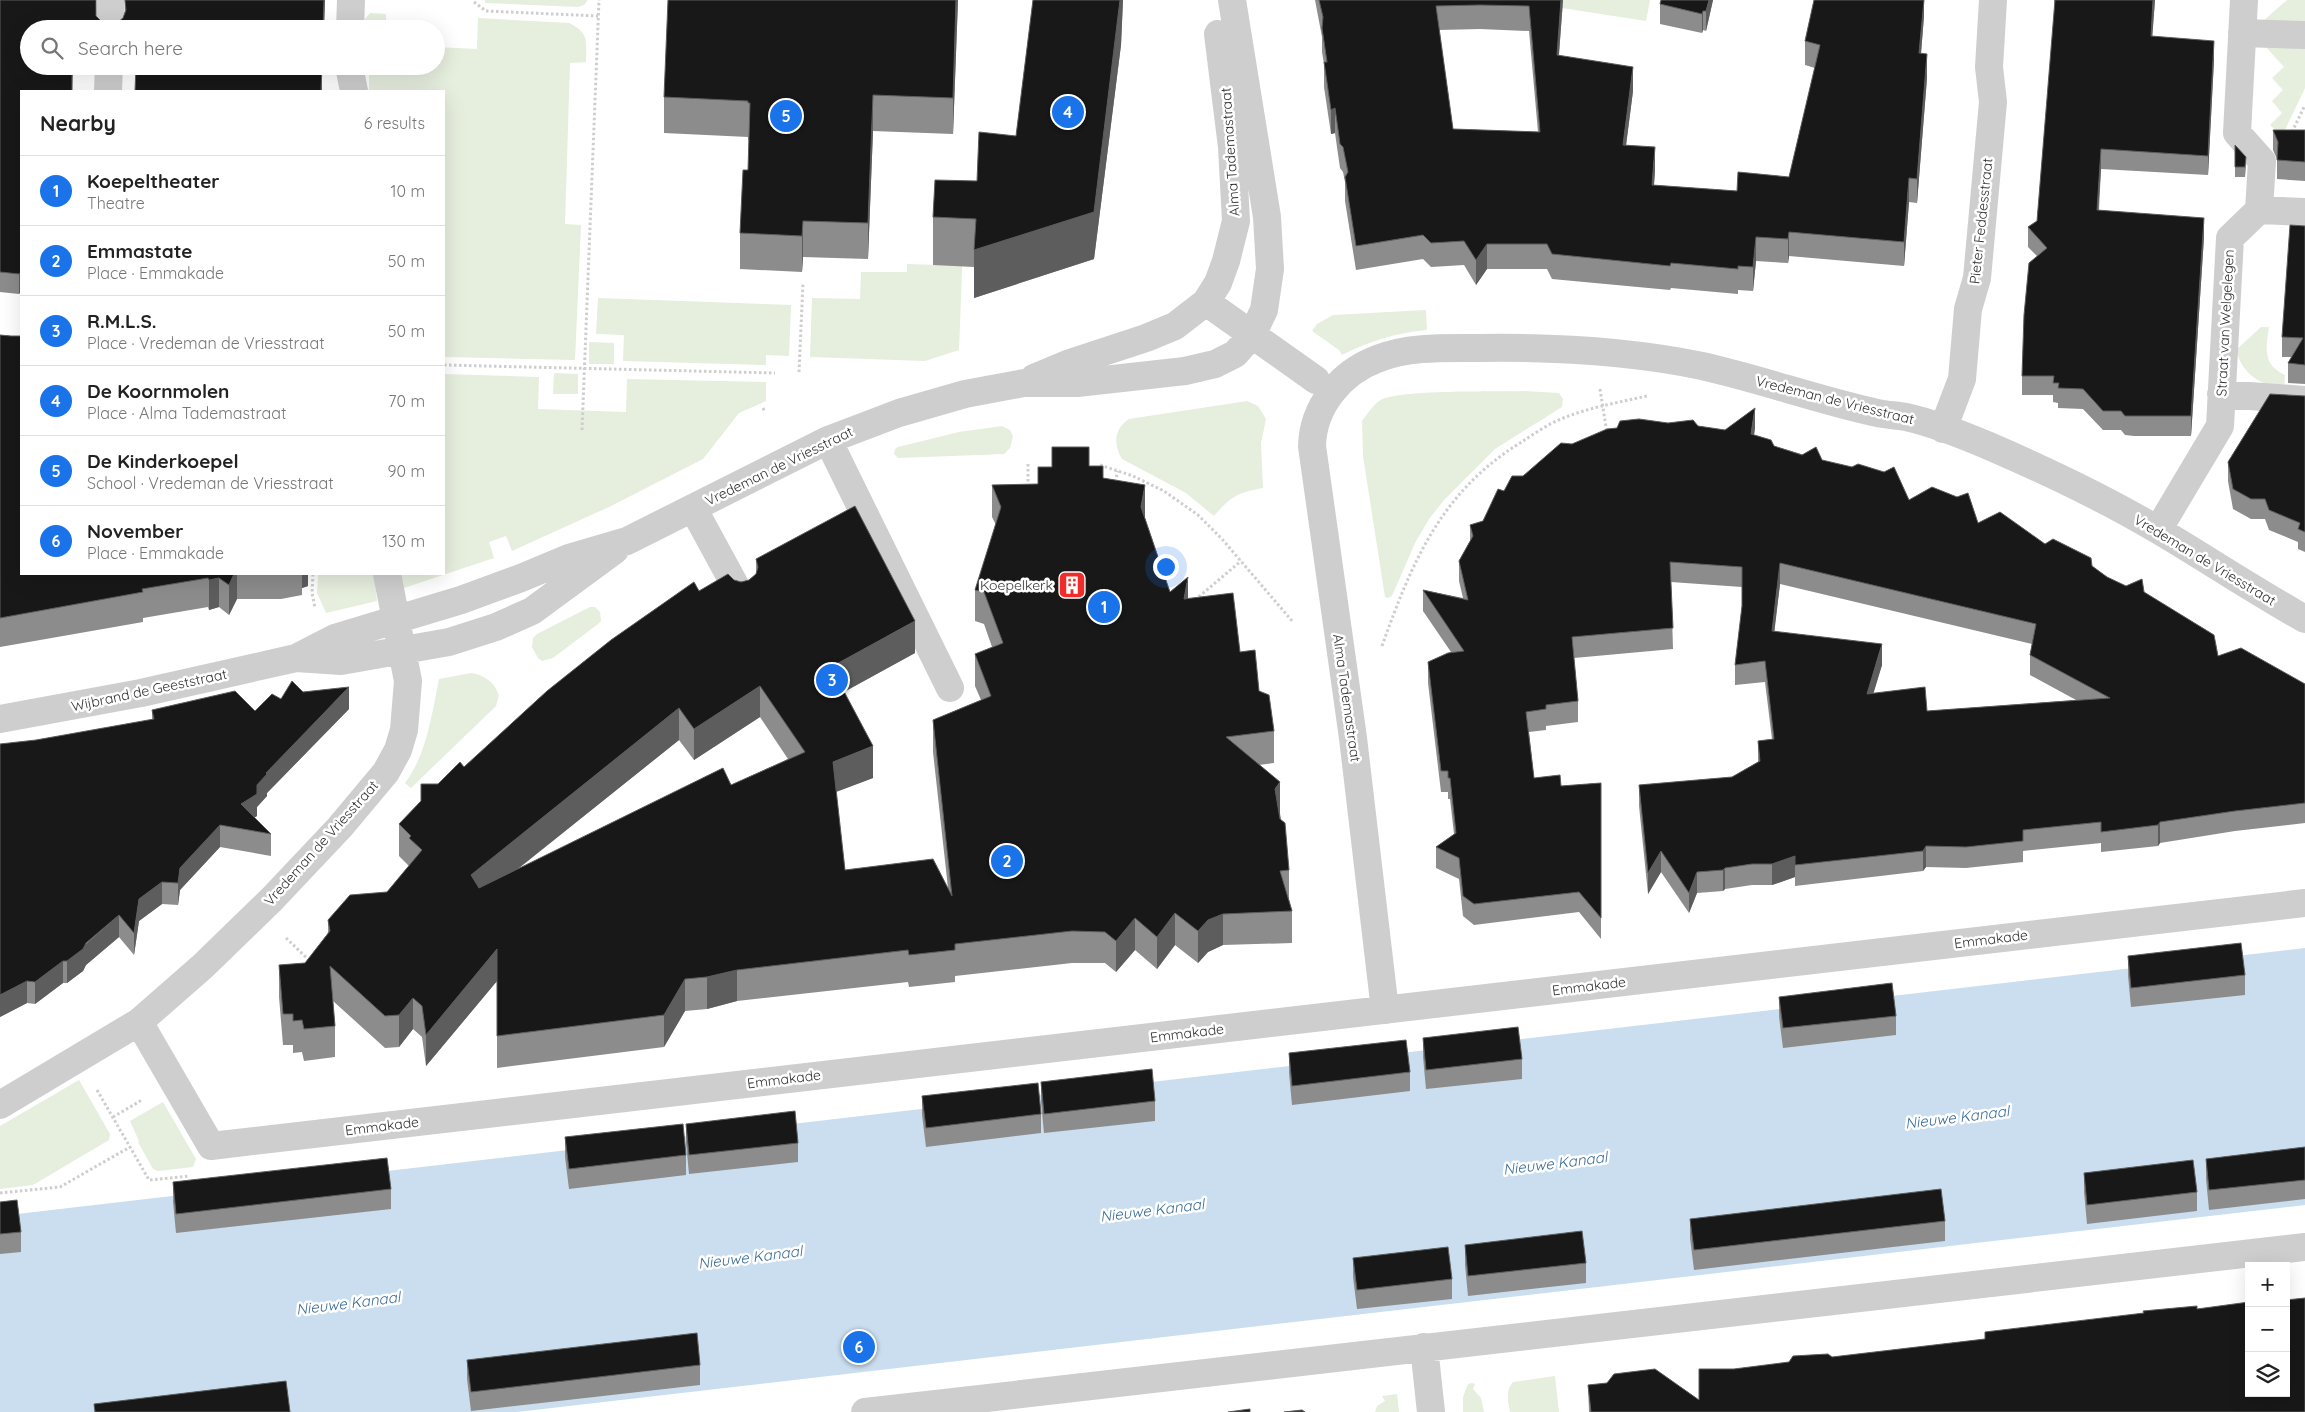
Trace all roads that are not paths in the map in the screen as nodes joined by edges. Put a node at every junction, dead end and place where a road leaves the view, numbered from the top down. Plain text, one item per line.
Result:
1 (111, 0) edge
2 (351, 0) edge
3 (1213, 0) edge
4 (1232, 0) edge
5 (2244, 0) edge
6 (1993, 4) edge
7 (110, 20) edge
8 (350, 20) edge
9 (2242, 32) junction
10 (2305, 35) edge
11 (109, 75) edge
12 (351, 75) edge
13 (108, 90) edge
14 (354, 90) edge
15 (2259, 210) junction
16 (2305, 212) edge
17 (1206, 302) junction
18 (1252, 335) junction
19 (1024, 383) junction
20 (1324, 386) junction
21 (2222, 394) junction
22 (2305, 400) edge
23 (1943, 429) junction
24 (828, 440) junction
25 (693, 508) junction
26 (2158, 530) junction
27 (627, 541) junction
28 (387, 575) edge
29 (742, 598) edge
30 (2305, 618) edge
31 (396, 620) junction
32 (402, 651) junction
33 (296, 658) junction
34 (950, 688) dead end
35 (0, 719) edge
36 (2305, 903) edge
37 (1385, 1010) junction
38 (139, 1022) junction
39 (0, 1105) edge
40 (2305, 1247) edge
41 (1424, 1347) junction
42 (865, 1412) edge
43 (1431, 1412) edge

1 - 7 street
2 - 8 street
3 - 17 street, Alma Tademastraat
4 - 18 street, Alma Tademastraat
5 - 9 street
6 - 23 street, Pieter Feddesstraat
9 - 10 street
9 - 15 street
11 - 13 street
12 - 14 street
15 - 16 street
15 - 21 street, Straat van Welgelegen
17 - 18 street
17 - 19 street, Vredeman de Vriesstraat
18 - 19 street, Vredeman de Vriesstraat
18 - 20 street
19 - 24 street, Vredeman de Vriesstraat
20 - 23 street, Vredeman de Vriesstraat
20 - 37 street, Alma Tademastraat
21 - 22 street
21 - 26 street, Straat van Welgelegen
23 - 26 street, Vredeman de Vriesstraat
24 - 25 street, Vredeman de Vriesstraat
24 - 34 street
25 - 27 street, Vredeman de Vriesstraat
25 - 29 street
26 - 30 street, Vredeman de Vriesstraat
27 - 31 street, Vredeman de Vriesstraat
27 - 32 street, Vredeman de Vriesstraat
28 - 31 street
31 - 32 street
31 - 33 street, Wijbrand de Geeststraat
32 - 33 street, Wijbrand de Geeststraat
32 - 38 street, Vredeman de Vriesstraat
33 - 35 street, Wijbrand de Geeststraat
36 - 37 street, Emmakade
37 - 38 street, Emmakade
38 - 39 street, Vredeman de Vriesstraat
40 - 41 street
41 - 42 street
41 - 43 street

